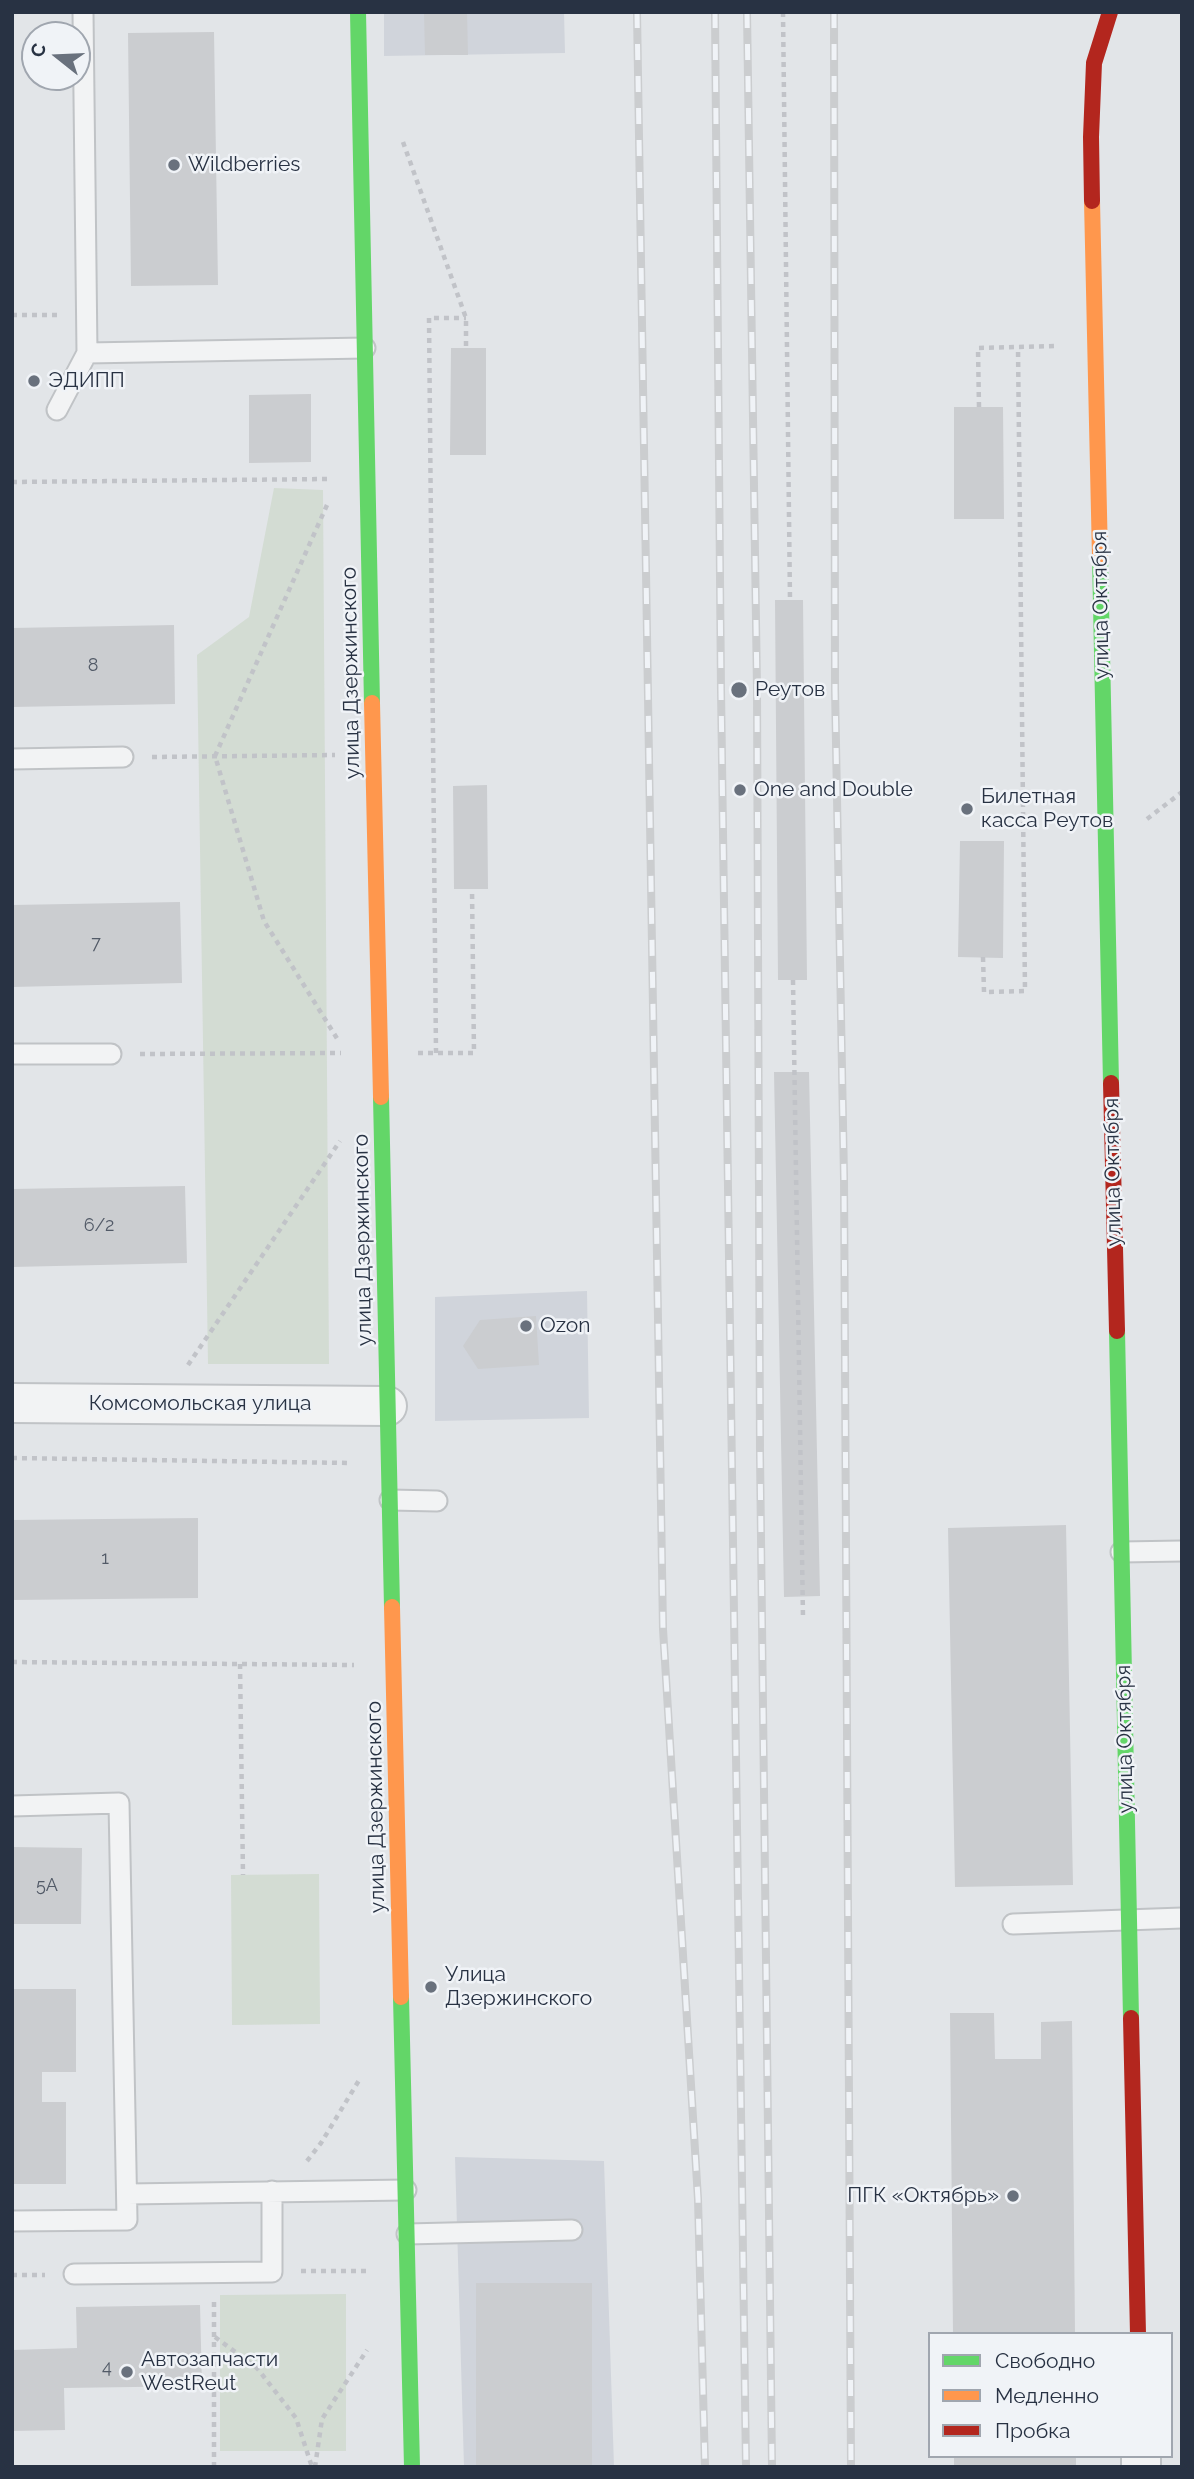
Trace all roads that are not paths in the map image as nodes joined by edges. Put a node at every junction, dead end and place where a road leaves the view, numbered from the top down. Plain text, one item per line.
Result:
1 (83, 12) edge
2 (358, 12) edge
3 (1110, 12) edge
4 (365, 348) junction
5 (87, 353) junction
6 (57, 410) dead end
7 (123, 757) road end
8 (12, 759) edge
9 (12, 1054) edge
10 (111, 1054) road end
11 (12, 1403) edge
12 (387, 1406) junction
13 (390, 1500) junction
14 (437, 1501) dead end
15 (1182, 1551) edge
16 (1121, 1552) junction
17 (12, 1806) edge
18 (1182, 1918) edge
19 (1129, 1920) junction
20 (1013, 1924) dead end
21 (406, 2190) junction
22 (272, 2191) junction
23 (127, 2194) junction
24 (12, 2221) edge
25 (572, 2230) dead end
26 (407, 2234) junction
27 (74, 2274) dead end
28 (1138, 2332) edge
29 (412, 2467) edge

1 - 5 lane
2 - 4 street, улица Дзержинского
3 - 16 street, улица Октября
4 - 5 lane
4 - 12 street, улица Дзержинского
5 - 6 lane
7 - 8 lane
9 - 10 lane
11 - 12 street, Комсомольская улица
12 - 13 street, улица Дзержинского
13 - 14 lane
13 - 21 street, улица Дзержинского
15 - 16 lane
16 - 19 street, улица Октября
17 - 23 lane
18 - 19 lane
19 - 20 lane
19 - 28 street, улица Октября
21 - 22 lane
21 - 26 street, улица Дзержинского
22 - 23 lane
22 - 27 lane
23 - 24 lane
25 - 26 lane
26 - 29 street, улица Дзержинского

